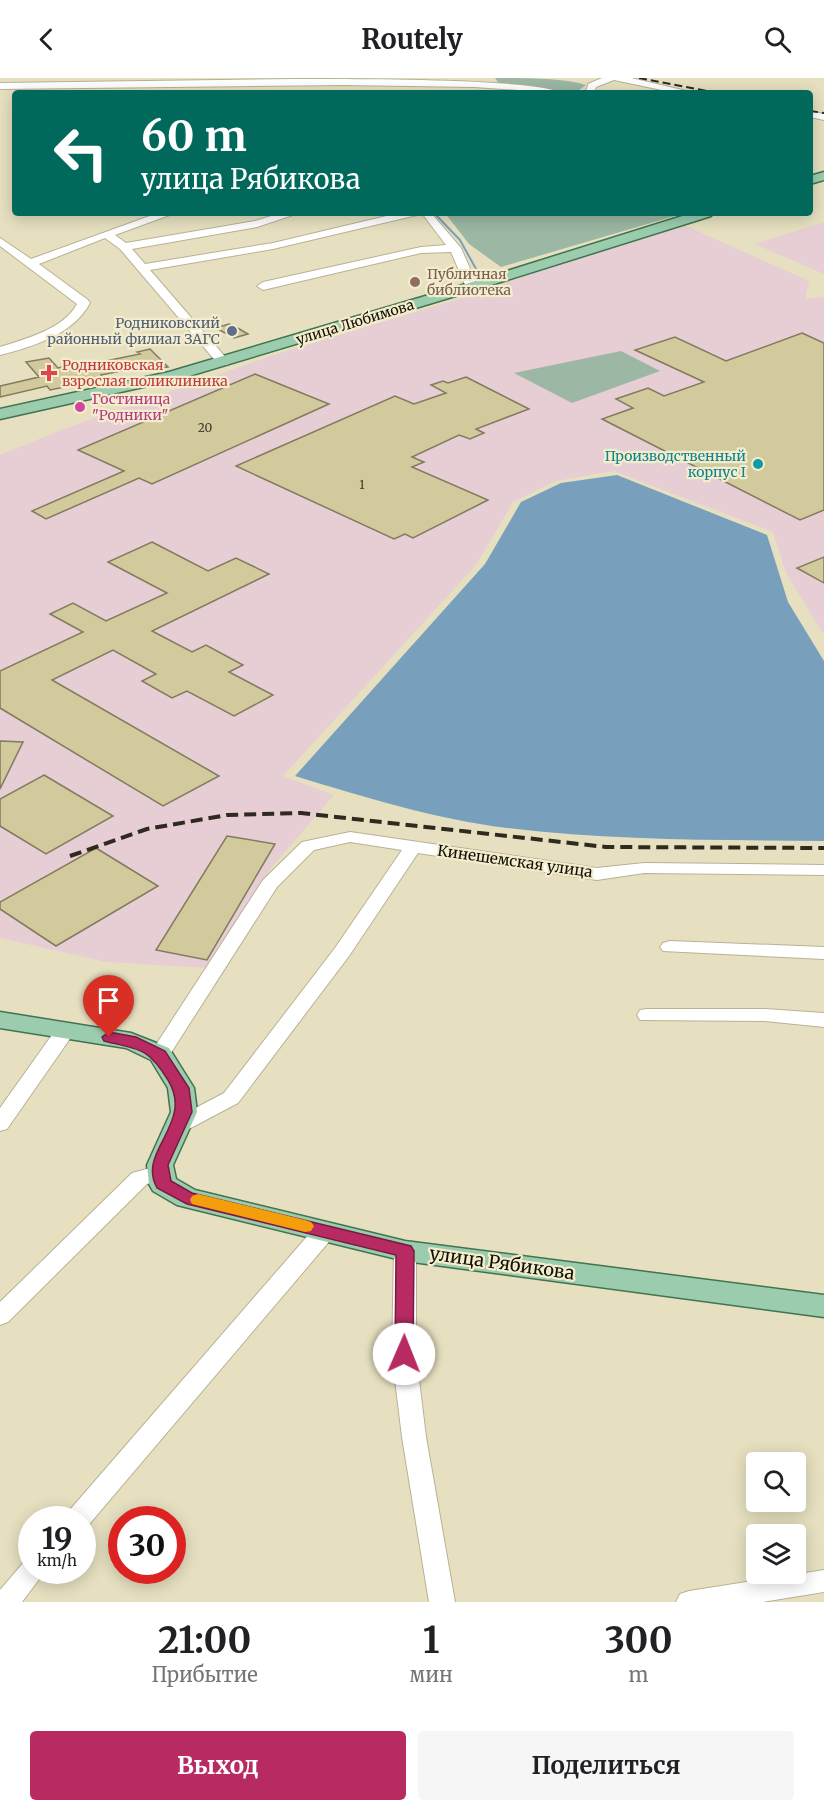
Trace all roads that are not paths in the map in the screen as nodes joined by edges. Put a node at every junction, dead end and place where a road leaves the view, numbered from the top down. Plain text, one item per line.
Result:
1 (610, 78) edge
2 (617, 78) edge
3 (0, 86) edge
4 (518, 90) edge
5 (592, 90) edge
6 (665, 90) edge
7 (160, 216) edge
8 (283, 216) edge
9 (400, 216) edge
10 (430, 216) dead end
11 (696, 216) edge
12 (106, 234) junction
13 (0, 241) edge
14 (124, 247) junction
15 (454, 248) junction
16 (31, 263) junction
17 (142, 268) junction
18 (480, 284) junction
19 (263, 286) dead end
20 (0, 351) edge
21 (223, 362) junction
22 (0, 414) edge
23 (413, 847) junction
24 (824, 870) edge
25 (670, 947) dead end
26 (824, 953) edge
27 (647, 1016) dead end
28 (0, 1020) edge
29 (824, 1020) edge
30 (66, 1030) junction
31 (159, 1054) junction
32 (0, 1124) edge
33 (178, 1126) junction
34 (161, 1173) junction
35 (325, 1231) junction
36 (405, 1251) junction
37 (824, 1306) edge
38 (0, 1316) edge
39 (89, 1506) edge
40 (824, 1581) edge
41 (21, 1584) edge
42 (6, 1602) edge
43 (442, 1602) edge
44 (689, 1602) edge

1 - 5 street
2 - 6 street
3 - 4 street
7 - 12 street
8 - 14 street
9 - 17 street
10 - 15 street
11 - 18 main road, улица Любимова
12 - 14 street
12 - 16 street
13 - 16 street
14 - 17 street
15 - 18 street
15 - 19 street
16 - 20 street
17 - 21 street
18 - 21 main road, улица Любимова
21 - 22 main road, улица Любимова
23 - 24 street, Кинешемская улица
23 - 31 street, Кинешемская улица
23 - 33 street
25 - 26 street
27 - 29 street
28 - 30 main road
30 - 31 main road
30 - 32 street
31 - 33 main road
33 - 34 main road
34 - 35 main road, улица Рябикова
34 - 38 street
35 - 36 main road, улица Рябикова
35 - 39 street
36 - 37 main road, улица Рябикова
36 - 43 street
40 - 44 street
41 - 42 street

